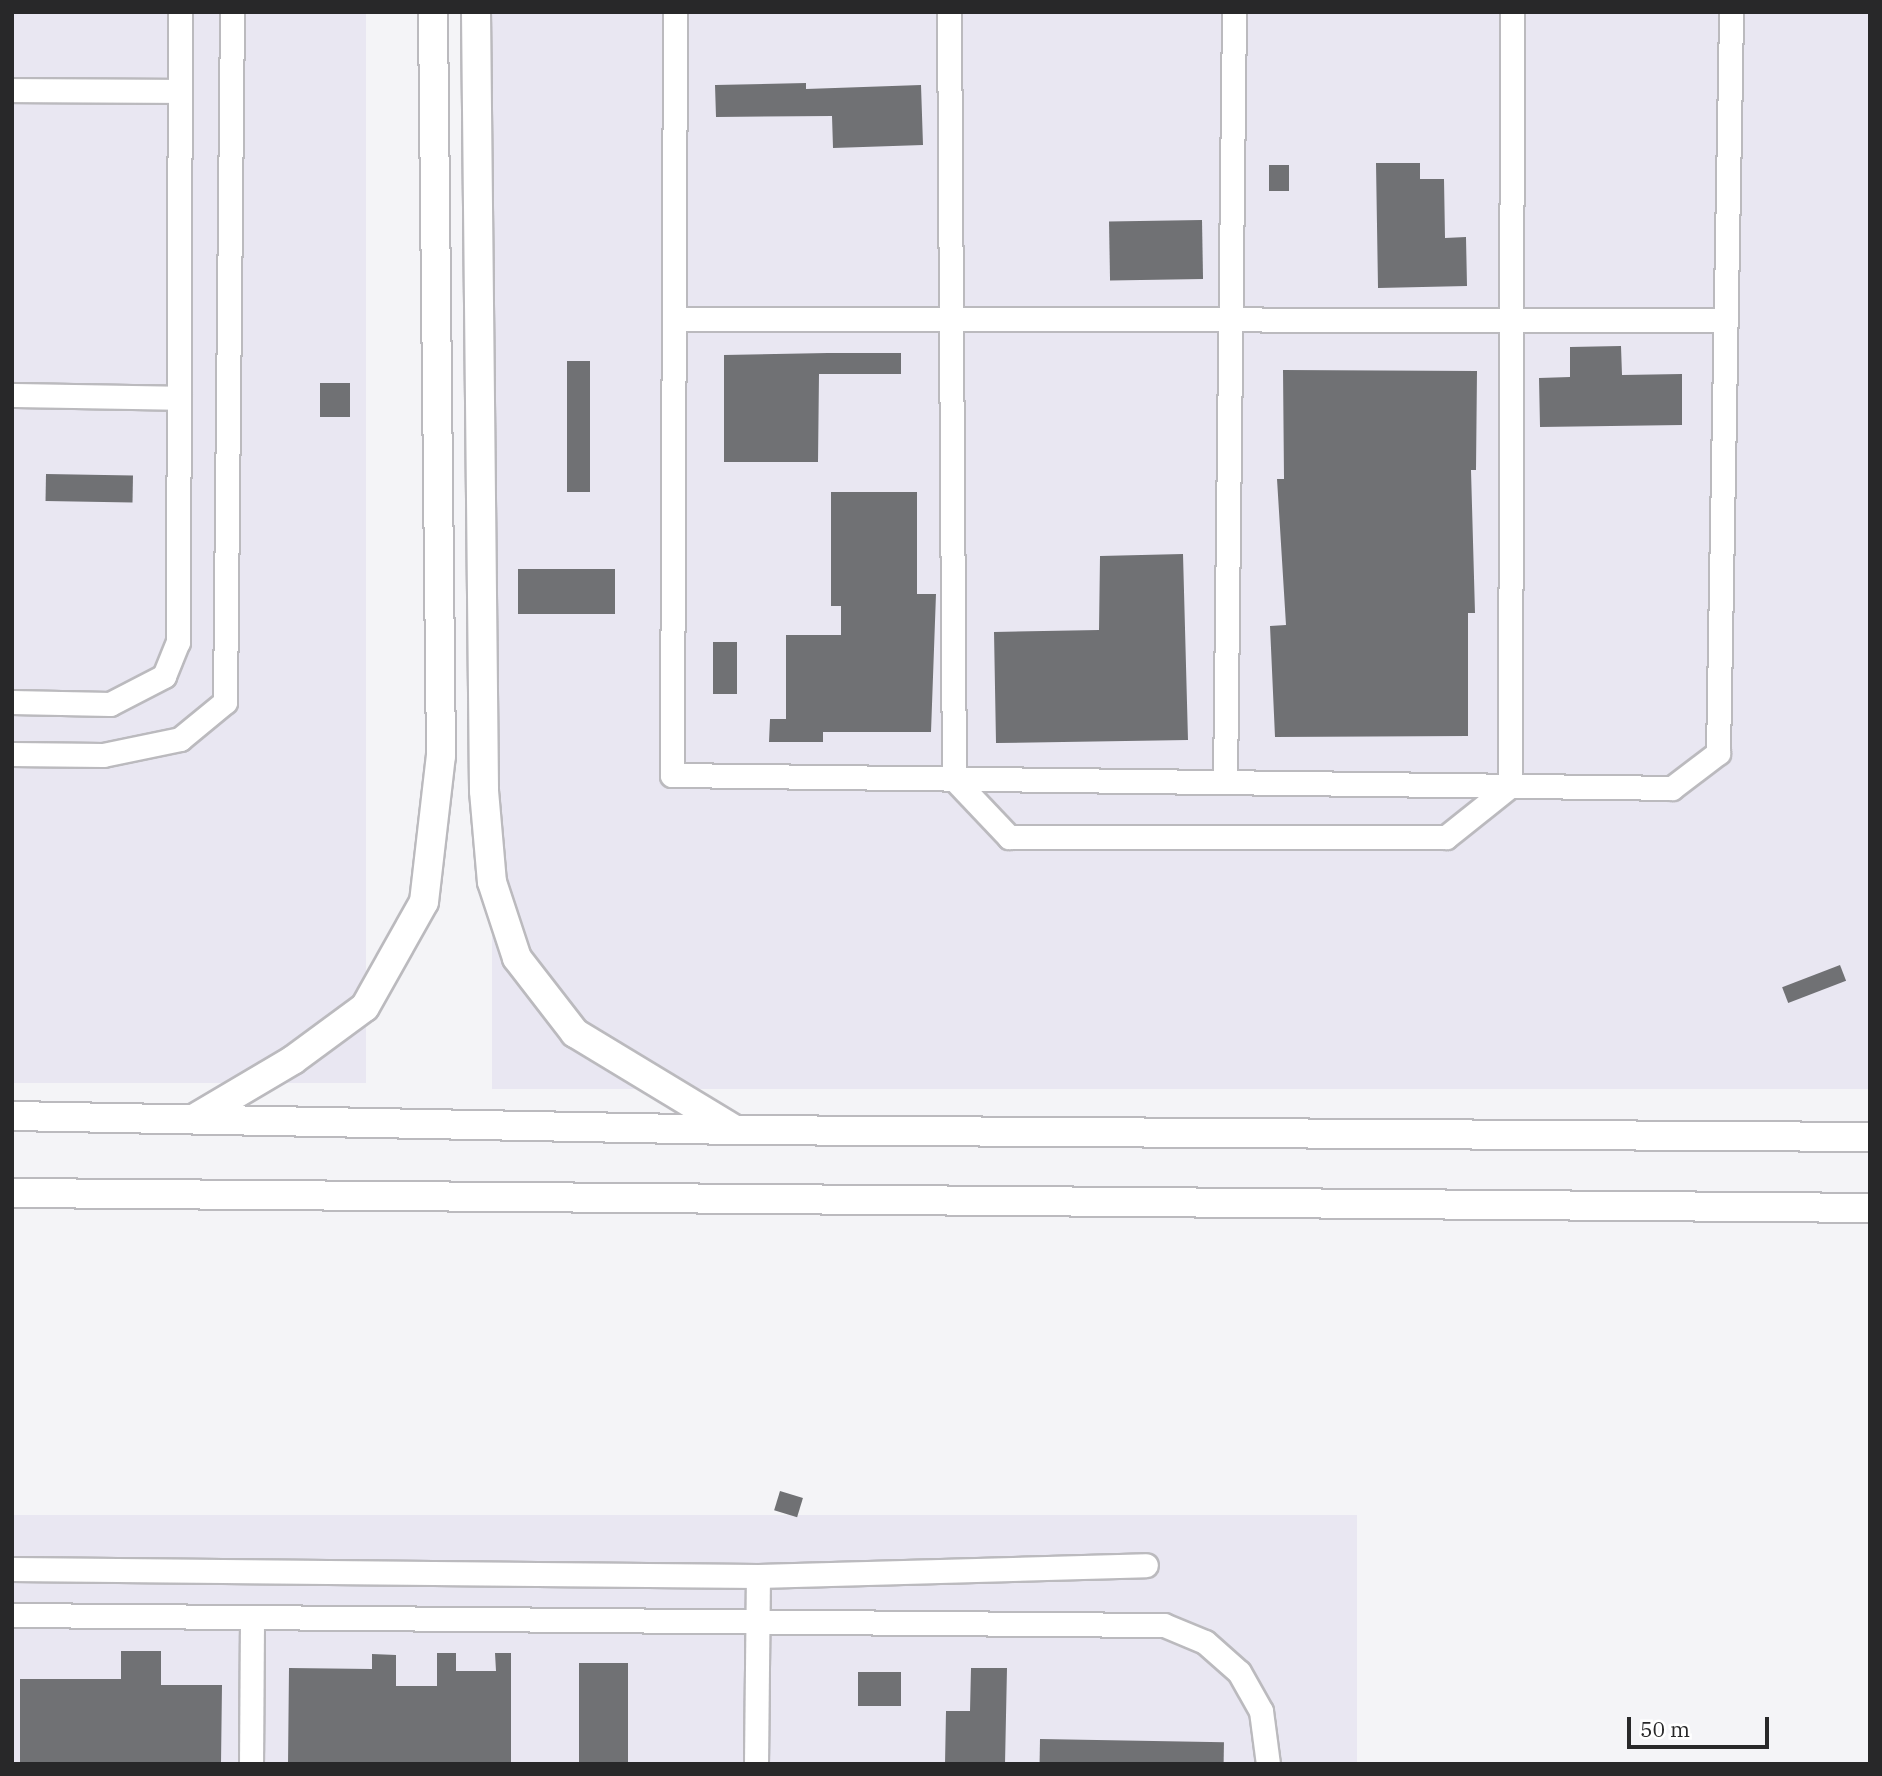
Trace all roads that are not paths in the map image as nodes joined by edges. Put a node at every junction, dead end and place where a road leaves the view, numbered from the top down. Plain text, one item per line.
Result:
1 (180, 12) edge
2 (232, 12) edge
3 (433, 12) edge
4 (476, 12) edge
5 (675, 12) edge
6 (949, 12) edge
7 (1234, 12) edge
8 (1512, 12) edge
9 (1731, 12) edge
10 (12, 90) edge
11 (180, 91) junction
12 (478, 270) junction
13 (436, 271) junction
14 (674, 319) junction
15 (951, 319) junction
16 (1231, 320) junction
17 (1511, 320) junction
18 (1726, 320) junction
19 (12, 395) edge
20 (179, 398) junction
21 (12, 702) edge
22 (12, 754) edge
23 (954, 779) junction
24 (1225, 782) junction
25 (1510, 786) junction
26 (12, 1116) edge
27 (195, 1118) junction
28 (734, 1130) junction
29 (1870, 1137) edge
30 (12, 1193) edge
31 (1870, 1208) edge
32 (1146, 1565) dead end
33 (12, 1569) edge
34 (758, 1576) junction
35 (12, 1615) edge
36 (252, 1617) junction
37 (757, 1620) junction
38 (251, 1764) edge
39 (756, 1764) edge
40 (1268, 1764) edge

1 - 11 street
2 - 22 street
3 - 13 main road
4 - 12 main road
5 - 14 street
6 - 15 street
7 - 16 street
8 - 17 street
9 - 18 street
10 - 11 street
11 - 20 street
12 - 13 main road
12 - 28 main road
13 - 27 main road
14 - 15 street
14 - 23 street
15 - 16 street
15 - 23 street
16 - 17 street
16 - 24 street
17 - 18 street
17 - 25 street
18 - 25 street
19 - 20 street
20 - 21 street
23 - 24 street
23 - 25 street
24 - 25 street
26 - 27 main road
27 - 28 main road
28 - 29 main road
30 - 31 main road
32 - 34 street
33 - 34 street
34 - 37 street
35 - 36 street
36 - 37 street
36 - 38 street
37 - 39 street
37 - 40 street

